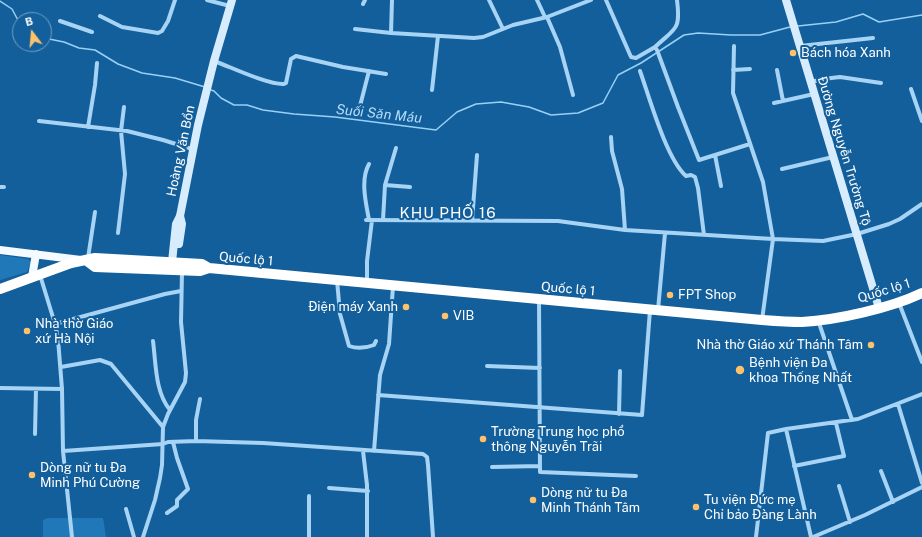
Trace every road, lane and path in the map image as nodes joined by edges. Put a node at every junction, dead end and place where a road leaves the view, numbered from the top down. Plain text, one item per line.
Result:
1 (175, 0) edge
2 (208, 0) edge
3 (392, 0) edge
4 (489, 0) edge
5 (537, 0) edge
6 (591, 0) edge
7 (606, 0) edge
8 (677, 0) edge
9 (786, 0) edge
10 (231, 3) edge
11 (100, 16) dead end
12 (546, 17) junction
13 (60, 21) dead end
14 (355, 29) dead end
15 (503, 29) junction
16 (92, 32) dead end
17 (391, 33) junction
18 (438, 36) junction
19 (873, 38) dead end
20 (734, 46) dead end
21 (800, 46) junction
22 (656, 49) junction
23 (214, 61) junction
24 (96, 63) dead end
25 (750, 69) dead end
26 (733, 70) junction
27 (777, 70) dead end
28 (368, 71) junction
29 (640, 71) dead end
30 (386, 74) dead end
31 (811, 82) junction
32 (881, 83) dead end
33 (910, 89) dead end
34 (432, 90) dead end
35 (814, 94) junction
36 (573, 95) dead end
37 (782, 102) junction
38 (774, 103) dead end
39 (360, 106) dead end
40 (124, 107) dead end
41 (39, 121) dead end
42 (922, 122) edge
43 (88, 127) junction
44 (121, 131) junction
45 (611, 137) dead end
46 (750, 144) junction
47 (396, 148) dead end
48 (192, 149) junction
49 (477, 155) dead end
50 (715, 155) junction
51 (834, 157) junction
52 (369, 164) dead end
53 (782, 169) dead end
54 (385, 185) junction
55 (721, 186) dead end
56 (410, 187) dead end
57 (922, 204) edge
58 (95, 212) dead end
59 (369, 220) junction
60 (384, 220) junction
61 (472, 221) junction
62 (625, 230) junction
63 (118, 232) dead end
64 (666, 233) junction
65 (857, 234) junction
66 (704, 235) junction
67 (773, 239) junction
68 (4, 250) edge
69 (36, 254) junction
70 (87, 260) junction
71 (177, 266) junction
72 (36, 276) junction
73 (337, 280) junction
74 (367, 283) junction
75 (393, 286) junction
76 (0, 289) edge
77 (181, 291) junction
78 (922, 292) edge
79 (539, 300) junction
80 (899, 302) junction
81 (879, 308) junction
82 (654, 310) junction
83 (762, 320) junction
84 (818, 320) junction
85 (55, 324) junction
86 (153, 341) dead end
87 (376, 342) dead end
88 (922, 362) edge
89 (486, 366) dead end
90 (61, 367) junction
91 (540, 368) junction
92 (620, 371) dead end
93 (0, 388) edge
94 (36, 389) junction
95 (62, 389) junction
96 (922, 394) edge
97 (378, 395) junction
98 (200, 399) dead end
99 (898, 404) junction
100 (540, 408) junction
101 (170, 410) junction
102 (619, 414) junction
103 (852, 420) junction
104 (836, 422) junction
105 (163, 427) junction
106 (786, 429) junction
107 (35, 434) dead end
108 (196, 441) junction
109 (173, 442) junction
110 (163, 444) junction
111 (63, 450) junction
112 (363, 451) junction
113 (374, 451) junction
114 (540, 466) junction
115 (794, 466) junction
116 (492, 468) dead end
117 (881, 471) dead end
118 (636, 476) dead end
119 (922, 483) edge
120 (839, 486) dead end
121 (922, 487) edge
122 (329, 488) dead end
123 (368, 491) junction
124 (309, 496) dead end
125 (893, 502) junction
126 (126, 509) dead end
127 (167, 513) dead end
128 (850, 522) junction
129 (72, 537) edge
130 (134, 537) edge
131 (143, 537) edge
132 (308, 537) edge
133 (367, 537) edge
134 (433, 537) edge
135 (756, 537) edge
136 (812, 537) edge

1 - 11 street
2 - 10 street
3 - 17 street
4 - 15 street
5 - 12 street
6 - 12 street
7 - 22 street
8 - 22 street
9 - 21 main road, Đường Nguyễn Trường Tộ
10 - 23 main road, Hoàng Văn Bổn
12 - 15 street
12 - 36 street
13 - 16 street
14 - 17 street
15 - 18 street
17 - 18 street
18 - 34 street
19 - 21 street
20 - 26 street
21 - 31 main road, Đường Nguyễn Trường Tộ
22 - 50 street
23 - 28 street
23 - 48 main road, Hoàng Văn Bổn
24 - 43 street
25 - 26 street
26 - 46 street
27 - 37 street
28 - 30 street
28 - 39 street
29 - 66 street
31 - 32 street
31 - 35 main road, Đường Nguyễn Trường Tộ
33 - 42 street
35 - 37 street
35 - 51 main road, Đường Nguyễn Trường Tộ
37 - 38 street
40 - 44 street
41 - 43 street
43 - 44 street
44 - 48 street
44 - 63 street
45 - 62 street
46 - 50 street
46 - 67 street
47 - 54 street
48 - 71 main road, Hoàng Văn Bổn
49 - 61 street
50 - 55 street
51 - 53 street
51 - 65 main road, Đường Nguyễn Trường Tộ
52 - 59 street
54 - 56 street
54 - 60 street
57 - 65 street
58 - 70 street
59 - 60 street
59 - 74 street
60 - 61 street
61 - 62 street
62 - 64 street
64 - 66 street
64 - 82 street
65 - 67 street
65 - 81 main road, Đường Nguyễn Trường Tộ
66 - 67 street
67 - 83 street
68 - 69 main road
69 - 70 main road
69 - 72 main road
70 - 71 highway, Quốc lộ 1
70 - 72 highway
71 - 73 highway, Quốc lộ 1
71 - 77 street
72 - 76 highway
72 - 85 street
73 - 74 highway, Quốc lộ 1
73 - 87 street
74 - 75 highway, Quốc lộ 1
75 - 79 highway, Quốc lộ 1
75 - 97 street
77 - 85 street
77 - 101 street
78 - 80 highway, Quốc lộ 1
79 - 82 highway, Quốc lộ 1
79 - 91 street
80 - 81 highway, Quốc lộ 1
80 - 88 street
81 - 84 highway, Quốc lộ 1
82 - 83 highway, Quốc lộ 1
82 - 102 street
83 - 84 highway, Quốc lộ 1
84 - 103 street
85 - 90 street
86 - 101 street
89 - 91 street
90 - 95 street
90 - 105 street
91 - 100 street
92 - 102 street
93 - 94 street
94 - 95 street
94 - 107 street
95 - 111 street
96 - 99 street
97 - 100 street
97 - 113 street
98 - 108 street
99 - 103 street
99 - 119 street
100 - 102 street
100 - 114 street
101 - 105 street
103 - 104 street
104 - 106 street
104 - 115 street
105 - 110 street
106 - 115 street
106 - 135 street
108 - 109 street
108 - 112 street
109 - 110 street
109 - 127 street
110 - 111 street
110 - 131 street
111 - 129 street
112 - 113 street
112 - 123 street
113 - 134 street
114 - 116 street
114 - 118 street
115 - 136 street
117 - 125 street
120 - 128 street
121 - 125 street
122 - 123 street
123 - 133 street
124 - 132 street
125 - 128 street
126 - 130 street
128 - 136 street

